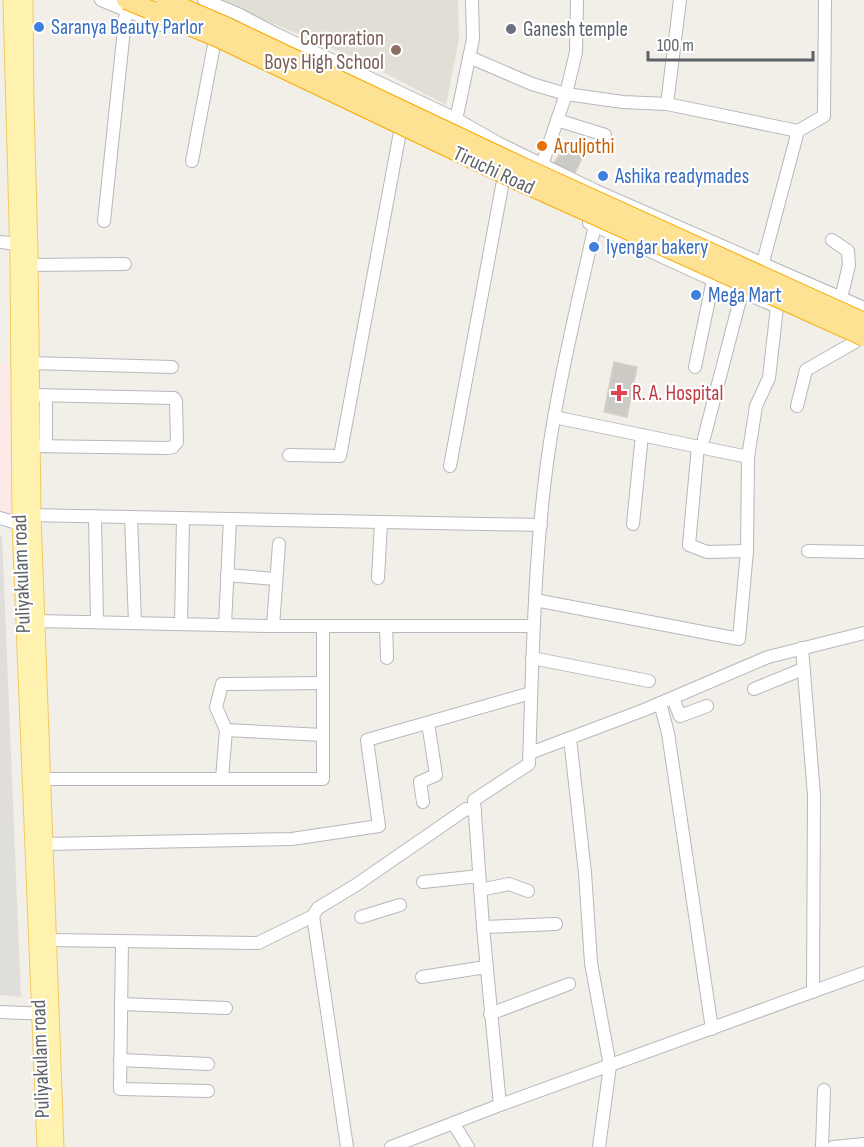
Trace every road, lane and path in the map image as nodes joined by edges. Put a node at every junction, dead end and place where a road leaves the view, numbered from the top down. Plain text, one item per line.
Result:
1 (11, 0) edge
2 (25, 0) edge
3 (101, 0) edge
4 (165, 0) edge
5 (204, 0) edge
6 (472, 0) edge
7 (577, 0) edge
8 (680, 0) edge
9 (825, 0) edge
10 (126, 5) edge
11 (214, 45) junction
12 (469, 57) junction
13 (566, 94) junction
14 (667, 104) junction
15 (456, 119) junction
16 (557, 120) junction
17 (798, 130) junction
18 (400, 132) junction
19 (605, 135) dead end
20 (450, 156) junction
21 (192, 161) dead end
22 (542, 165) junction
23 (503, 181) junction
24 (104, 221) dead end
25 (595, 225) junction
26 (832, 240) dead end
27 (0, 242) edge
28 (17, 243) junction
29 (763, 262) junction
30 (125, 264) dead end
31 (30, 265) junction
32 (713, 280) junction
33 (742, 292) junction
34 (841, 298) junction
35 (777, 307) junction
36 (864, 308) edge
37 (864, 322) edge
38 (861, 342) edge
39 (32, 363) junction
40 (172, 367) dead end
41 (695, 367) dead end
42 (39, 395) junction
43 (797, 406) dead end
44 (554, 417) junction
45 (642, 435) junction
46 (701, 442) junction
47 (39, 446) junction
48 (289, 455) dead end
49 (748, 457) junction
50 (450, 466) dead end
51 (95, 516) junction
52 (131, 517) junction
53 (0, 518) edge
54 (183, 518) junction
55 (230, 519) junction
56 (26, 520) junction
57 (381, 522) junction
58 (633, 524) dead end
59 (541, 525) junction
60 (279, 544) dead end
61 (747, 551) junction
62 (808, 551) dead end
63 (864, 552) edge
64 (228, 575) junction
65 (378, 578) dead end
66 (276, 579) junction
67 (535, 600) junction
68 (36, 621) junction
69 (97, 622) junction
70 (135, 623) junction
71 (181, 624) junction
72 (225, 625) junction
73 (273, 626) junction
74 (323, 626) junction
75 (386, 626) junction
76 (533, 626) junction
77 (864, 633) edge
78 (802, 648) junction
79 (387, 658) dead end
80 (532, 658) junction
81 (803, 669) junction
82 (649, 681) dead end
83 (323, 683) junction
84 (753, 689) dead end
85 (531, 693) junction
86 (673, 698) junction
87 (660, 704) junction
88 (707, 706) dead end
89 (428, 723) junction
90 (226, 730) junction
91 (323, 735) junction
92 (570, 738) junction
93 (530, 753) junction
94 (42, 779) junction
95 (222, 779) junction
96 (423, 802) dead end
97 (475, 811) junction
98 (44, 844) junction
99 (479, 876) junction
100 (423, 882) dead end
101 (480, 890) junction
102 (528, 891) dead end
103 (400, 905) dead end
104 (313, 916) junction
105 (361, 917) dead end
106 (556, 924) dead end
107 (483, 927) junction
108 (49, 940) junction
109 (122, 942) junction
110 (486, 967) junction
111 (864, 973) edge
112 (422, 977) dead end
113 (569, 984) dead end
114 (813, 992) junction
115 (121, 1004) junction
116 (226, 1008) dead end
117 (0, 1011) edge
118 (45, 1014) junction
119 (490, 1014) junction
120 (712, 1029) junction
121 (120, 1060) junction
122 (208, 1064) dead end
123 (610, 1066) junction
124 (824, 1090) dead end
125 (208, 1091) dead end
126 (500, 1105) junction
127 (453, 1123) junction
128 (864, 1144) edge
129 (45, 1147) edge
130 (56, 1147) edge
131 (347, 1147) edge
132 (393, 1147) edge
133 (468, 1147) edge
134 (599, 1147) edge
135 (822, 1147) edge
136 (833, 1147) edge

1 - 28 main road, Puliyakulam road
2 - 31 main road, Puliyakulam road
3 - 10 street
4 - 37 highway, Tiruchi Road, bridge
5 - 15 street
6 - 12 street
7 - 13 street
8 - 14 street
9 - 17 street
10 - 11 street
10 - 24 street
10 - 38 highway, Tiruchi Road, bridge
11 - 18 street
11 - 21 street
12 - 13 street
12 - 15 street
13 - 14 street
13 - 16 street
14 - 17 street
15 - 20 street
15 - 22 street
16 - 19 street
16 - 22 street
17 - 29 street
18 - 20 street
18 - 48 street
20 - 23 street
22 - 29 street
23 - 25 street
23 - 50 street
25 - 32 street
25 - 44 street
26 - 34 street
27 - 28 street
28 - 56 main road, Puliyakulam road
29 - 34 street
30 - 31 street
31 - 39 main road, Puliyakulam road
32 - 33 street
32 - 41 street
33 - 35 street
33 - 46 street
34 - 36 street
35 - 38 street
35 - 49 street
38 - 43 street
39 - 40 street
39 - 42 main road, Puliyakulam road
42 - 47 main road, Puliyakulam road
42 - 47 street
44 - 45 street
44 - 59 street
45 - 46 street
45 - 58 street
46 - 49 street
46 - 61 street
47 - 56 main road, Puliyakulam road
49 - 61 street
51 - 52 street
51 - 56 street
51 - 69 street
52 - 54 street
52 - 70 street
53 - 56 street
54 - 55 street
54 - 71 street
55 - 57 street
55 - 64 street
56 - 68 main road, Puliyakulam road
56 - 118 main road, Puliyakulam road
57 - 59 street
57 - 65 street
59 - 67 street
60 - 66 street
61 - 67 street
62 - 63 street
64 - 66 street
64 - 72 street
66 - 73 street
67 - 76 street
68 - 69 street
68 - 94 main road, Puliyakulam road
69 - 70 street
70 - 71 street
71 - 72 street
72 - 73 street
73 - 74 street
74 - 75 street
74 - 83 street
75 - 76 street
75 - 79 street
76 - 80 street
77 - 78 street
78 - 81 street
78 - 86 street
80 - 82 street
80 - 85 street
81 - 84 street
81 - 114 street
83 - 90 street
83 - 91 street
85 - 89 street
85 - 93 street
86 - 87 street
86 - 88 street
87 - 92 street
87 - 120 street
89 - 96 street
89 - 98 street
90 - 91 street
90 - 95 street
91 - 95 street
92 - 93 street
92 - 123 street
93 - 97 street
94 - 95 street
94 - 98 main road, Puliyakulam road
97 - 99 street
97 - 104 street
98 - 108 main road, Puliyakulam road
99 - 100 street
99 - 101 street
101 - 102 street
101 - 107 street
103 - 105 street
104 - 109 street
104 - 131 street
106 - 107 street
107 - 110 street
108 - 109 street
108 - 118 main road, Puliyakulam road
109 - 115 street
110 - 112 street
110 - 119 street
111 - 114 street
113 - 119 street
114 - 120 street
115 - 116 street
115 - 121 street
117 - 118 street
118 - 129 main road, Puliyakulam road
118 - 130 main road, Puliyakulam road
119 - 126 street
120 - 123 street
121 - 122 street
121 - 125 street
123 - 126 street
123 - 134 street
124 - 135 street
126 - 127 street
127 - 132 street
127 - 133 street
128 - 136 street

